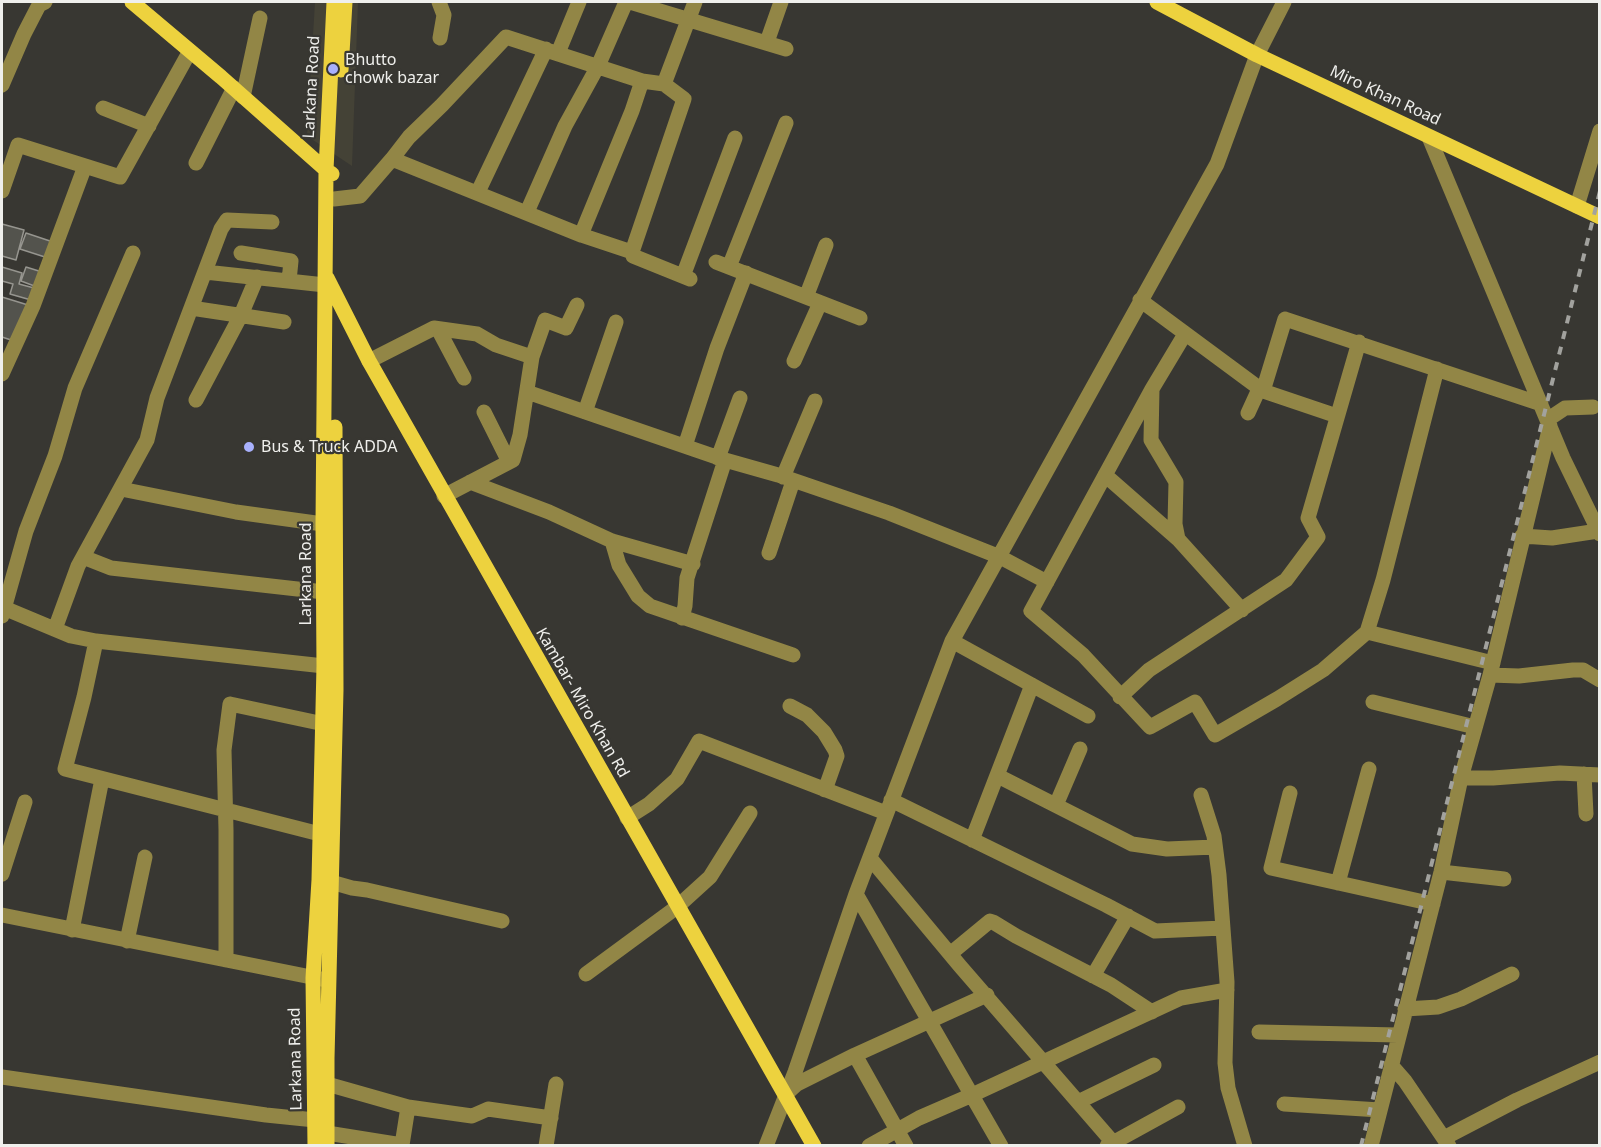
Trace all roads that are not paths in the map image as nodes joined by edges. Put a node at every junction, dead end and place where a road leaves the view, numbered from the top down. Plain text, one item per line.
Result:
1 (45, 2) edge
2 (132, 2) edge
3 (334, 2) edge
4 (345, 2) edge
5 (439, 2) edge
6 (579, 2) edge
7 (628, 2) edge
8 (695, 2) edge
9 (781, 2) edge
10 (1157, 2) edge
11 (1284, 2) edge
12 (260, 18) dead end
13 (689, 20) junction
14 (441, 38) dead end
15 (767, 42) junction
16 (786, 49) dead end
17 (190, 51) junction
18 (552, 51) junction
19 (1257, 55) junction
20 (598, 66) junction
21 (642, 81) junction
22 (664, 84) junction
23 (2, 86) edge
24 (239, 93) junction
25 (103, 108) dead end
26 (786, 123) dead end
27 (149, 126) junction
28 (1599, 131) edge
29 (1429, 137) junction
30 (735, 138) dead end
31 (392, 159) junction
32 (196, 163) dead end
33 (85, 165) junction
34 (330, 173) junction
35 (2, 191) edge
36 (478, 192) junction
37 (334, 199) junction
38 (1577, 206) junction
39 (527, 212) junction
40 (1599, 217) edge
41 (272, 222) dead end
42 (582, 235) junction
43 (826, 245) dead end
44 (632, 252) junction
45 (133, 253) dead end
46 (241, 253) dead end
47 (205, 273) junction
48 (746, 273) junction
49 (257, 277) junction
50 (290, 281) junction
51 (328, 284) junction
52 (813, 300) junction
53 (1140, 300) junction
54 (577, 305) dead end
55 (192, 308) junction
56 (241, 315) junction
57 (860, 318) dead end
58 (284, 322) dead end
59 (616, 322) dead end
60 (438, 329) junction
61 (1185, 334) junction
62 (1359, 342) junction
63 (532, 357) junction
64 (794, 361) dead end
65 (369, 362) junction
66 (1437, 369) junction
67 (2, 374) edge
68 (464, 378) dead end
69 (1152, 389) junction
70 (1261, 390) junction
71 (527, 392) junction
72 (740, 398) dead end
73 (196, 400) dead end
74 (815, 400) dead end
75 (1541, 404) junction
76 (1593, 406) dead end
77 (484, 412) dead end
78 (585, 412) junction
79 (1248, 412) dead end
80 (1337, 416) junction
81 (1548, 423) junction
82 (686, 446) junction
83 (329, 449) junction
84 (721, 459) junction
85 (509, 462) junction
86 (1106, 475) junction
87 (788, 479) junction
88 (470, 482) junction
89 (121, 489) junction
90 (444, 496) junction
91 (1595, 512) edge
92 (323, 524) junction
93 (1599, 533) edge
94 (1522, 536) junction
95 (1178, 539) junction
96 (612, 541) junction
97 (769, 553) dead end
98 (83, 557) junction
99 (1000, 557) junction
100 (693, 564) junction
101 (1047, 582) junction
102 (324, 592) junction
103 (1242, 610) junction
104 (3, 612) edge
105 (682, 618) junction
106 (55, 629) junction
107 (1367, 632) junction
108 (96, 641) junction
109 (952, 641) junction
110 (793, 656) dead end
111 (324, 666) junction
112 (1491, 669) junction
113 (1599, 680) edge
114 (1032, 685) junction
115 (1120, 697) junction
116 (1373, 702) dead end
117 (790, 706) dead end
118 (1088, 716) dead end
119 (324, 724) junction
120 (1475, 727) junction
121 (1080, 749) dead end
122 (1369, 769) dead end
123 (1592, 775) edge
124 (998, 776) junction
125 (1461, 778) junction
126 (102, 779) junction
127 (825, 790) junction
128 (1290, 793) dead end
129 (1201, 795) dead end
130 (25, 802) dead end
131 (1056, 805) junction
132 (888, 806) junction
133 (226, 810) junction
134 (750, 813) dead end
135 (1586, 814) dead end
136 (627, 818) junction
137 (320, 834) junction
138 (972, 840) junction
139 (1215, 847) junction
140 (145, 857) dead end
141 (870, 858) junction
142 (1441, 872) junction
143 (2, 874) edge
144 (1504, 879) dead end
145 (331, 882) junction
146 (1338, 883) junction
147 (856, 894) junction
148 (1433, 904) junction
149 (677, 907) junction
150 (2, 915) edge
151 (1128, 916) junction
152 (502, 921) dead end
153 (1223, 928) junction
154 (72, 930) junction
155 (127, 941) junction
156 (950, 954) junction
157 (226, 960) junction
158 (586, 974) dead end
159 (1512, 974) dead end
160 (1092, 976) junction
161 (313, 978) junction
162 (329, 981) junction
163 (1227, 990) junction
164 (987, 995) junction
165 (1405, 1009) junction
166 (1152, 1012) junction
167 (930, 1021) junction
168 (1259, 1032) dead end
169 (1398, 1035) junction
170 (855, 1055) junction
171 (1042, 1061) junction
172 (1599, 1062) edge
173 (1154, 1065) dead end
174 (1391, 1065) junction
175 (2, 1077) edge
176 (327, 1084) junction
177 (556, 1084) dead end
178 (786, 1094) junction
179 (972, 1095) junction
180 (1078, 1102) junction
181 (1284, 1104) dead end
182 (408, 1107) junction
183 (1178, 1107) dead end
184 (1380, 1110) junction
185 (550, 1118) junction
186 (315, 1120) junction
187 (897, 1130) junction
188 (327, 1139) edge
189 (1446, 1142) edge
190 (1112, 1145) edge
191 (315, 1146) edge
192 (546, 1146) edge
193 (766, 1146) edge
194 (814, 1146) edge
195 (869, 1146) edge
196 (906, 1146) edge
197 (1001, 1146) edge
198 (1245, 1146) edge
199 (1371, 1146) edge

1 - 23 street
2 - 17 main road
3 - 34 main road, Larkana Road
4 - 34 main road, Larkana Road
5 - 14 street
6 - 18 street
7 - 13 street
7 - 20 street
8 - 13 street
9 - 15 street
10 - 19 main road, Miro Khan Road
11 - 19 street
12 - 24 street
13 - 15 street
13 - 22 street
15 - 16 street
17 - 24 main road
17 - 27 street
18 - 20 street
18 - 31 street
18 - 36 street
19 - 29 main road, Miro Khan Road
19 - 53 street
20 - 21 street
20 - 39 street
21 - 22 street
21 - 42 street
22 - 44 street
24 - 32 street
24 - 34 main road
25 - 27 street
26 - 48 street
27 - 33 street
28 - 38 street
29 - 38 main road, Miro Khan Road
29 - 75 street
30 - 44 street
31 - 36 street
31 - 37 street
33 - 35 street
33 - 67 street
34 - 37 main road, Larkana Road
34 - 51 main road, Larkana Road
36 - 39 street
37 - 51 main road, Larkana Road
38 - 40 main road, Miro Khan Road
39 - 42 street
41 - 47 street
42 - 44 street
43 - 52 street
45 - 104 street
46 - 50 street
47 - 49 street
47 - 55 street
48 - 52 street
48 - 82 street
49 - 50 street
49 - 56 street
50 - 51 street
51 - 65 main road, Kambar- Miro Khan Rd
51 - 83 main road, Larkana Road
52 - 57 street
52 - 64 street
53 - 61 street
53 - 99 street
54 - 63 street
55 - 56 street
55 - 89 street
56 - 58 street
56 - 73 street
59 - 78 street
60 - 63 street
60 - 65 street
60 - 68 street
61 - 69 street
61 - 70 street
62 - 66 street
62 - 70 street
62 - 80 street
63 - 71 street
65 - 90 main road, Kambar- Miro Khan Rd
66 - 75 street
66 - 107 street
69 - 86 street
69 - 95 street
70 - 79 street
70 - 80 street
71 - 78 street
71 - 85 street
72 - 84 street
74 - 87 street
75 - 81 street
76 - 81 street
77 - 85 street
78 - 82 street
80 - 103 street
81 - 91 street
81 - 94 street
82 - 84 street
83 - 92 main road, Larkana Road
83 - 145 main road, Larkana Road
84 - 87 street
84 - 100 street
85 - 88 street
86 - 95 street
86 - 101 street
87 - 97 street
87 - 99 street
88 - 90 street
88 - 96 street
89 - 92 street
89 - 98 street
90 - 136 main road, Kambar- Miro Khan Rd
91 - 93 street
92 - 102 main road, Larkana Road
93 - 94 street
94 - 112 street
95 - 103 street
96 - 100 street
96 - 105 street
98 - 102 street
98 - 106 street
99 - 101 street
99 - 109 street
100 - 105 street
101 - 115 street
102 - 111 main road, Larkana Road
103 - 115 street
104 - 106 street
105 - 110 street
106 - 108 street
107 - 112 street
107 - 115 street
108 - 111 street
108 - 126 street
109 - 114 street
109 - 132 street
111 - 119 main road, Larkana Road
112 - 113 street
112 - 120 street
114 - 118 street
114 - 124 street
116 - 120 street
117 - 127 street
119 - 133 street
119 - 137 main road, Larkana Road
120 - 125 street
121 - 131 street
122 - 146 street
123 - 125 street
123 - 135 street
124 - 131 street
124 - 138 street
125 - 142 street
126 - 133 street
126 - 154 street
127 - 132 street
127 - 136 street
128 - 146 street
129 - 139 street
130 - 143 street
131 - 139 street
132 - 138 street
132 - 141 street
133 - 137 street
133 - 157 street
134 - 149 street
136 - 149 main road, Kambar- Miro Khan Rd
137 - 161 main road, Larkana Road
138 - 151 street
139 - 153 street
140 - 155 street
141 - 147 street
141 - 156 street
142 - 144 street
142 - 148 street
145 - 152 street
145 - 162 main road, Larkana Road
146 - 148 street
147 - 167 street
147 - 178 street
148 - 165 street
149 - 158 street
149 - 178 main road, Kambar- Miro Khan Rd
150 - 154 street
151 - 153 street
151 - 160 street
153 - 163 street
154 - 155 street
155 - 157 street
156 - 160 street
156 - 164 street
157 - 161 street
159 - 165 street
160 - 166 street
161 - 162 street
161 - 186 main road, Larkana Road
162 - 176 main road, Larkana Road
163 - 166 street
163 - 198 street
164 - 167 street
164 - 171 street
165 - 169 street
166 - 171 street
167 - 170 street
167 - 179 street
168 - 169 street
169 - 174 street
170 - 178 street
170 - 187 street
171 - 179 street
171 - 180 street
172 - 189 street
173 - 180 street
174 - 184 street
174 - 189 street
175 - 186 street
176 - 182 street
176 - 188 main road, Larkana Road
177 - 185 street
178 - 193 street
178 - 194 main road, Kambar- Miro Khan Rd
179 - 187 street
179 - 197 street
180 - 190 street
181 - 184 street
182 - 185 street
182 - 188 street
183 - 190 street
184 - 199 street
185 - 192 street
186 - 191 main road, Larkana Road
187 - 195 street
187 - 196 street

